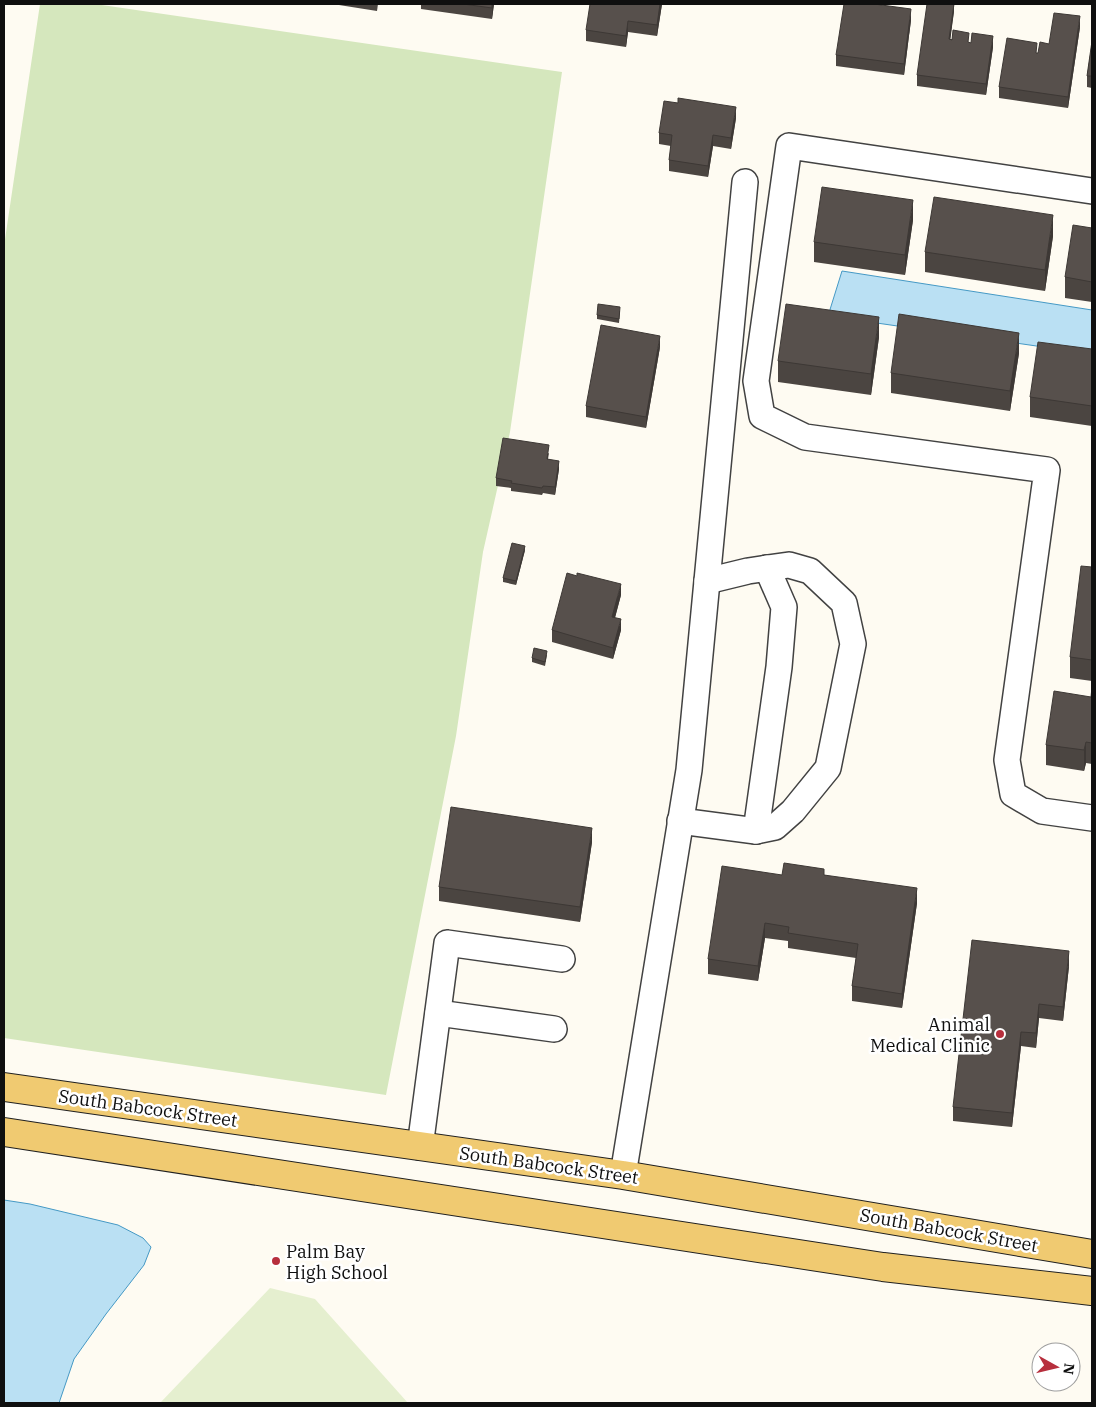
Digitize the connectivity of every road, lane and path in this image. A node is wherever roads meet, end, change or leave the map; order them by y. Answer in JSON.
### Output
{"nodes":[{"id":1,"x":745,"y":182,"type":"dead end"},
{"id":2,"x":1092,"y":191,"type":"edge"},
{"id":3,"x":767,"y":568,"type":"junction"},
{"id":4,"x":707,"y":582,"type":"junction"},
{"id":5,"x":1092,"y":818,"type":"edge"},
{"id":6,"x":680,"y":821,"type":"junction"},
{"id":7,"x":756,"y":831,"type":"junction"},
{"id":8,"x":562,"y":958,"type":"dead end"},
{"id":9,"x":438,"y":1013,"type":"junction"},
{"id":10,"x":554,"y":1029,"type":"dead end"},
{"id":11,"x":4,"y":1087,"type":"edge"},
{"id":12,"x":4,"y":1132,"type":"edge"},
{"id":13,"x":420,"y":1147,"type":"junction"},
{"id":14,"x":622,"y":1175,"type":"junction"},
{"id":15,"x":1092,"y":1254,"type":"edge"},
{"id":16,"x":1092,"y":1291,"type":"edge"}],
"edges":[{"from":1,"to":4,"type":"street"},
{"from":2,"to":5,"type":"street"},
{"from":3,"to":4,"type":"street"},
{"from":3,"to":7,"type":"street"},
{"from":3,"to":7,"type":"street"},
{"from":4,"to":6,"type":"street"},
{"from":6,"to":7,"type":"street"},
{"from":6,"to":14,"type":"street"},
{"from":8,"to":9,"type":"street"},
{"from":9,"to":10,"type":"street"},
{"from":9,"to":13,"type":"street"},
{"from":11,"to":13,"type":"main road","name":"South Babcock Street"},
{"from":12,"to":16,"type":"main road"},
{"from":13,"to":14,"type":"main road","name":"South Babcock Street"},
{"from":14,"to":15,"type":"main road","name":"South Babcock Street"}]}
